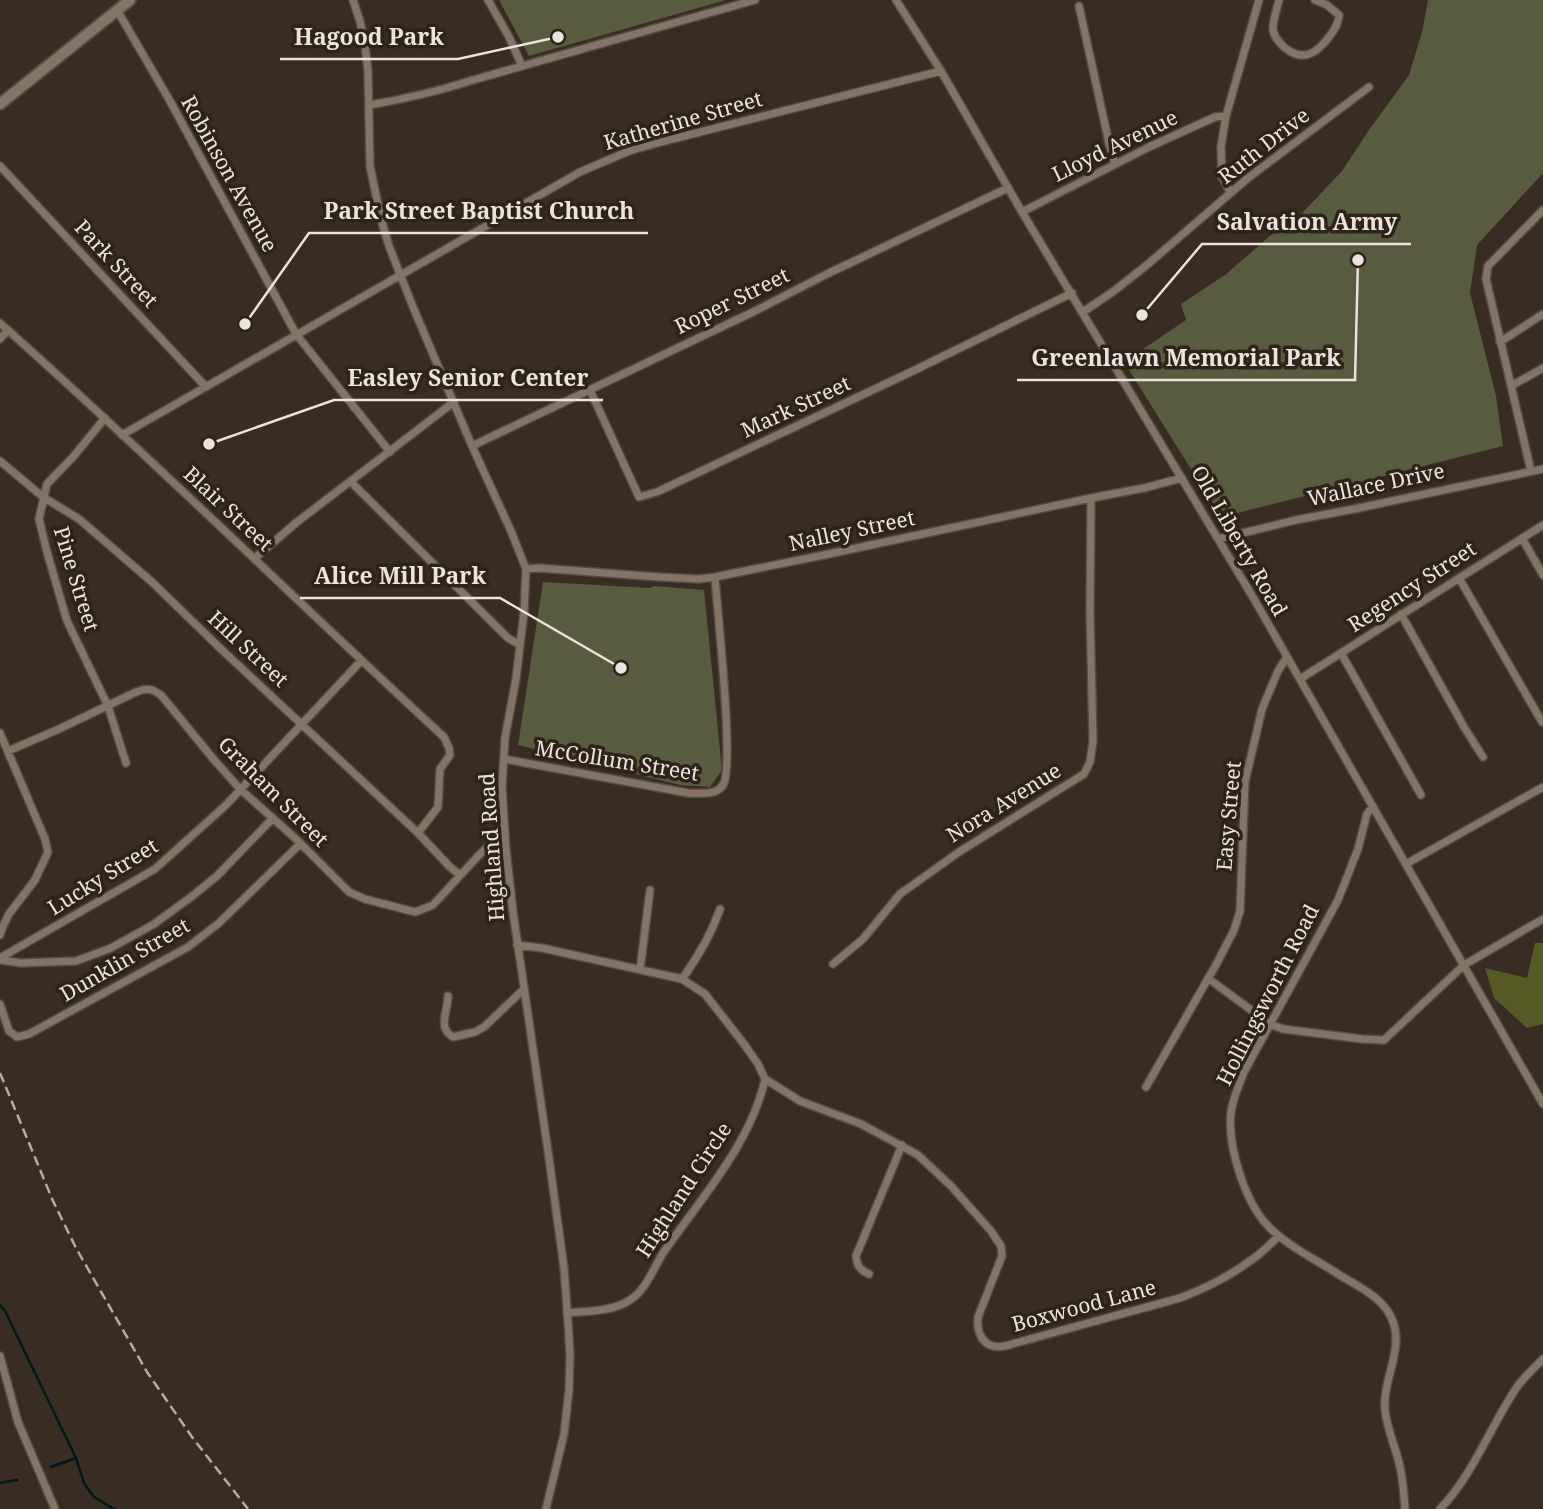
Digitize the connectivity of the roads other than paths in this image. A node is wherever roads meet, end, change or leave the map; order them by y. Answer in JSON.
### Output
{"nodes":[{"id":1,"x":130,"y":0,"type":"edge"},
{"id":2,"x":353,"y":0,"type":"edge"},
{"id":3,"x":488,"y":0,"type":"edge"},
{"id":4,"x":755,"y":0,"type":"edge"},
{"id":5,"x":897,"y":0,"type":"edge"},
{"id":6,"x":1259,"y":0,"type":"edge"},
{"id":7,"x":1279,"y":0,"type":"edge"},
{"id":8,"x":1315,"y":0,"type":"edge"},
{"id":9,"x":1079,"y":6,"type":"dead end"},
{"id":10,"x":117,"y":10,"type":"junction"},
{"id":11,"x":522,"y":66,"type":"junction"},
{"id":12,"x":941,"y":71,"type":"junction"},
{"id":13,"x":1370,"y":87,"type":"dead end"},
{"id":14,"x":0,"y":104,"type":"edge"},
{"id":15,"x":369,"y":105,"type":"junction"},
{"id":16,"x":1226,"y":116,"type":"junction"},
{"id":17,"x":1115,"y":164,"type":"junction"},
{"id":18,"x":0,"y":166,"type":"edge"},
{"id":19,"x":1008,"y":187,"type":"junction"},
{"id":20,"x":1231,"y":192,"type":"junction"},
{"id":21,"x":1543,"y":210,"type":"edge"},
{"id":22,"x":1022,"y":212,"type":"junction"},
{"id":23,"x":400,"y":276,"type":"junction"},
{"id":24,"x":1072,"y":293,"type":"junction"},
{"id":25,"x":1083,"y":312,"type":"junction"},
{"id":26,"x":1543,"y":314,"type":"edge"},
{"id":27,"x":0,"y":323,"type":"edge"},
{"id":28,"x":8,"y":330,"type":"junction"},
{"id":29,"x":296,"y":334,"type":"junction"},
{"id":30,"x":0,"y":340,"type":"edge"},
{"id":31,"x":1500,"y":342,"type":"junction"},
{"id":32,"x":1543,"y":368,"type":"edge"},
{"id":33,"x":1511,"y":386,"type":"junction"},
{"id":34,"x":206,"y":387,"type":"junction"},
{"id":35,"x":590,"y":390,"type":"junction"},
{"id":36,"x":454,"y":402,"type":"junction"},
{"id":37,"x":104,"y":418,"type":"junction"},
{"id":38,"x":122,"y":435,"type":"junction"},
{"id":39,"x":472,"y":446,"type":"junction"},
{"id":40,"x":390,"y":452,"type":"junction"},
{"id":41,"x":0,"y":461,"type":"edge"},
{"id":42,"x":1543,"y":468,"type":"edge"},
{"id":43,"x":1531,"y":471,"type":"junction"},
{"id":44,"x":1182,"y":478,"type":"junction"},
{"id":45,"x":351,"y":482,"type":"junction"},
{"id":46,"x":43,"y":497,"type":"junction"},
{"id":47,"x":1090,"y":498,"type":"junction"},
{"id":48,"x":1543,"y":525,"type":"edge"},
{"id":49,"x":1522,"y":538,"type":"junction"},
{"id":50,"x":1218,"y":539,"type":"junction"},
{"id":51,"x":255,"y":558,"type":"junction"},
{"id":52,"x":526,"y":569,"type":"junction"},
{"id":53,"x":1543,"y":575,"type":"edge"},
{"id":54,"x":715,"y":577,"type":"junction"},
{"id":55,"x":1459,"y":578,"type":"junction"},
{"id":56,"x":1401,"y":614,"type":"junction"},
{"id":57,"x":520,"y":645,"type":"junction"},
{"id":58,"x":1341,"y":653,"type":"junction"},
{"id":59,"x":1287,"y":657,"type":"junction"},
{"id":60,"x":361,"y":661,"type":"junction"},
{"id":61,"x":1300,"y":679,"type":"junction"},
{"id":62,"x":107,"y":706,"type":"junction"},
{"id":63,"x":1542,"y":722,"type":"edge"},
{"id":64,"x":301,"y":725,"type":"junction"},
{"id":65,"x":0,"y":733,"type":"edge"},
{"id":66,"x":8,"y":751,"type":"junction"},
{"id":67,"x":1483,"y":757,"type":"dead end"},
{"id":68,"x":503,"y":759,"type":"junction"},
{"id":69,"x":126,"y":763,"type":"dead end"},
{"id":70,"x":1543,"y":787,"type":"edge"},
{"id":71,"x":240,"y":789,"type":"junction"},
{"id":72,"x":1421,"y":795,"type":"dead end"},
{"id":73,"x":1373,"y":806,"type":"junction"},
{"id":74,"x":272,"y":819,"type":"junction"},
{"id":75,"x":505,"y":831,"type":"junction"},
{"id":76,"x":418,"y":833,"type":"junction"},
{"id":77,"x":300,"y":844,"type":"junction"},
{"id":78,"x":1406,"y":864,"type":"junction"},
{"id":79,"x":460,"y":876,"type":"junction"},
{"id":80,"x":650,"y":890,"type":"dead end"},
{"id":81,"x":720,"y":909,"type":"dead end"},
{"id":82,"x":1541,"y":923,"type":"edge"},
{"id":83,"x":0,"y":935,"type":"edge"},
{"id":84,"x":517,"y":945,"type":"junction"},
{"id":85,"x":0,"y":959,"type":"edge"},
{"id":86,"x":833,"y":964,"type":"dead end"},
{"id":87,"x":1464,"y":965,"type":"junction"},
{"id":88,"x":640,"y":970,"type":"junction"},
{"id":89,"x":682,"y":979,"type":"junction"},
{"id":90,"x":1209,"y":979,"type":"junction"},
{"id":91,"x":524,"y":989,"type":"junction"},
{"id":92,"x":448,"y":996,"type":"dead end"},
{"id":93,"x":0,"y":1004,"type":"edge"},
{"id":94,"x":1270,"y":1024,"type":"junction"},
{"id":95,"x":765,"y":1079,"type":"junction"},
{"id":96,"x":1146,"y":1087,"type":"dead end"},
{"id":97,"x":1543,"y":1104,"type":"edge"},
{"id":98,"x":902,"y":1145,"type":"junction"},
{"id":99,"x":1279,"y":1236,"type":"junction"},
{"id":100,"x":869,"y":1274,"type":"dead end"},
{"id":101,"x":567,"y":1313,"type":"junction"},
{"id":102,"x":0,"y":1356,"type":"edge"},
{"id":103,"x":1543,"y":1359,"type":"edge"},
{"id":104,"x":55,"y":1509,"type":"edge"},
{"id":105,"x":546,"y":1509,"type":"edge"},
{"id":106,"x":1405,"y":1509,"type":"edge"},
{"id":107,"x":1440,"y":1509,"type":"edge"}],
"edges":[{"from":1,"to":10,"type":"main road"},
{"from":2,"to":15,"type":"street","name":"Highland Road"},
{"from":3,"to":11,"type":"street"},
{"from":4,"to":11,"type":"street"},
{"from":5,"to":12,"type":"street","name":"Old Liberty Road"},
{"from":6,"to":16,"type":"street"},
{"from":7,"to":8,"type":"street"},
{"from":9,"to":17,"type":"street"},
{"from":10,"to":14,"type":"main road"},
{"from":10,"to":29,"type":"street","name":"Robinson Avenue"},
{"from":11,"to":15,"type":"street"},
{"from":12,"to":19,"type":"street","name":"Old Liberty Road"},
{"from":12,"to":23,"type":"street","name":"Katherine Street"},
{"from":13,"to":20,"type":"street","name":"Ruth Drive"},
{"from":15,"to":23,"type":"street","name":"Highland Road"},
{"from":16,"to":17,"type":"street","name":"Lloyd Avenue"},
{"from":16,"to":20,"type":"street"},
{"from":17,"to":22,"type":"street","name":"Lloyd Avenue"},
{"from":18,"to":34,"type":"street","name":"Park Street"},
{"from":19,"to":22,"type":"street","name":"Old Liberty Road"},
{"from":19,"to":35,"type":"street","name":"Roper Street"},
{"from":20,"to":25,"type":"street","name":"Ruth Drive"},
{"from":21,"to":31,"type":"street"},
{"from":22,"to":24,"type":"street","name":"Old Liberty Road"},
{"from":23,"to":29,"type":"street","name":"Katherine Street"},
{"from":23,"to":36,"type":"street","name":"Highland Road"},
{"from":24,"to":25,"type":"street","name":"Old Liberty Road"},
{"from":24,"to":35,"type":"street","name":"Mark Street"},
{"from":25,"to":44,"type":"street","name":"Old Liberty Road"},
{"from":26,"to":31,"type":"street"},
{"from":27,"to":28,"type":"street","name":"Blair Street"},
{"from":28,"to":30,"type":"street"},
{"from":28,"to":37,"type":"street","name":"Blair Street"},
{"from":29,"to":34,"type":"street","name":"Katherine Street"},
{"from":29,"to":40,"type":"street","name":"Robinson Avenue"},
{"from":31,"to":33,"type":"street"},
{"from":32,"to":33,"type":"street"},
{"from":33,"to":43,"type":"street"},
{"from":34,"to":38,"type":"street","name":"Katherine Street"},
{"from":35,"to":39,"type":"street","name":"Roper Street"},
{"from":36,"to":39,"type":"street","name":"Highland Road"},
{"from":36,"to":40,"type":"street"},
{"from":37,"to":38,"type":"street","name":"Blair Street"},
{"from":37,"to":46,"type":"street"},
{"from":38,"to":51,"type":"street","name":"Blair Street"},
{"from":39,"to":52,"type":"street","name":"Highland Road"},
{"from":40,"to":45,"type":"street"},
{"from":41,"to":46,"type":"street","name":"Hill Street"},
{"from":42,"to":43,"type":"street","name":"Wallace Drive"},
{"from":43,"to":50,"type":"street","name":"Wallace Drive"},
{"from":44,"to":47,"type":"street","name":"Nalley Street"},
{"from":44,"to":50,"type":"street","name":"Old Liberty Road"},
{"from":45,"to":51,"type":"street"},
{"from":45,"to":57,"type":"street"},
{"from":46,"to":62,"type":"street","name":"Pine Street"},
{"from":46,"to":64,"type":"street","name":"Hill Street"},
{"from":47,"to":54,"type":"street","name":"Nalley Street"},
{"from":47,"to":86,"type":"street","name":"Nora Avenue"},
{"from":48,"to":49,"type":"street","name":"Regency Street"},
{"from":49,"to":53,"type":"street"},
{"from":49,"to":55,"type":"street","name":"Regency Street"},
{"from":50,"to":59,"type":"street","name":"Old Liberty Road"},
{"from":51,"to":60,"type":"street","name":"Blair Street"},
{"from":52,"to":54,"type":"street","name":"Nalley Street"},
{"from":52,"to":57,"type":"street","name":"Highland Road"},
{"from":54,"to":68,"type":"street","name":"McCollum Street"},
{"from":55,"to":56,"type":"street","name":"Regency Street"},
{"from":55,"to":63,"type":"street"},
{"from":56,"to":58,"type":"street","name":"Regency Street"},
{"from":56,"to":67,"type":"street"},
{"from":57,"to":68,"type":"street","name":"Highland Road"},
{"from":58,"to":61,"type":"street","name":"Regency Street"},
{"from":58,"to":72,"type":"street"},
{"from":59,"to":61,"type":"street","name":"Old Liberty Road"},
{"from":59,"to":90,"type":"street","name":"Easy Street"},
{"from":60,"to":64,"type":"street","name":"Lucky Street"},
{"from":60,"to":76,"type":"street","name":"Blair Street"},
{"from":61,"to":73,"type":"street","name":"Old Liberty Road"},
{"from":62,"to":66,"type":"street","name":"Graham Street"},
{"from":62,"to":69,"type":"street","name":"Pine Street"},
{"from":62,"to":71,"type":"street","name":"Graham Street"},
{"from":64,"to":71,"type":"street","name":"Lucky Street"},
{"from":64,"to":76,"type":"street","name":"Hill Street"},
{"from":65,"to":66,"type":"street"},
{"from":66,"to":83,"type":"street"},
{"from":68,"to":75,"type":"street","name":"Highland Road"},
{"from":70,"to":78,"type":"street"},
{"from":71,"to":74,"type":"street","name":"Graham Street"},
{"from":71,"to":85,"type":"street","name":"Lucky Street"},
{"from":73,"to":78,"type":"street","name":"Old Liberty Road"},
{"from":73,"to":94,"type":"street","name":"Hollingsworth Road"},
{"from":74,"to":77,"type":"street","name":"Graham Street"},
{"from":74,"to":85,"type":"street"},
{"from":75,"to":79,"type":"street","name":"Graham Street"},
{"from":75,"to":84,"type":"street","name":"Highland Road"},
{"from":76,"to":79,"type":"street","name":"Hill Street"},
{"from":77,"to":79,"type":"street","name":"Graham Street"},
{"from":77,"to":93,"type":"street","name":"Dunklin Street"},
{"from":78,"to":87,"type":"street","name":"Old Liberty Road"},
{"from":80,"to":88,"type":"street"},
{"from":81,"to":89,"type":"street"},
{"from":82,"to":87,"type":"street"},
{"from":84,"to":88,"type":"street"},
{"from":84,"to":91,"type":"street","name":"Highland Road"},
{"from":87,"to":94,"type":"street"},
{"from":87,"to":97,"type":"street","name":"Old Liberty Road"},
{"from":88,"to":89,"type":"street"},
{"from":89,"to":95,"type":"street"},
{"from":90,"to":94,"type":"street"},
{"from":90,"to":96,"type":"street","name":"Easy Street"},
{"from":91,"to":92,"type":"street"},
{"from":91,"to":101,"type":"street","name":"Highland Road"},
{"from":94,"to":99,"type":"street","name":"Hollingsworth Road"},
{"from":95,"to":98,"type":"street","name":"Boxwood Lane"},
{"from":95,"to":101,"type":"street","name":"Highland Circle"},
{"from":98,"to":99,"type":"street","name":"Boxwood Lane"},
{"from":98,"to":100,"type":"street"},
{"from":99,"to":106,"type":"street","name":"Hollingsworth Road"},
{"from":101,"to":105,"type":"street","name":"Highland Road"},
{"from":102,"to":104,"type":"street"},
{"from":103,"to":107,"type":"street"}]}
